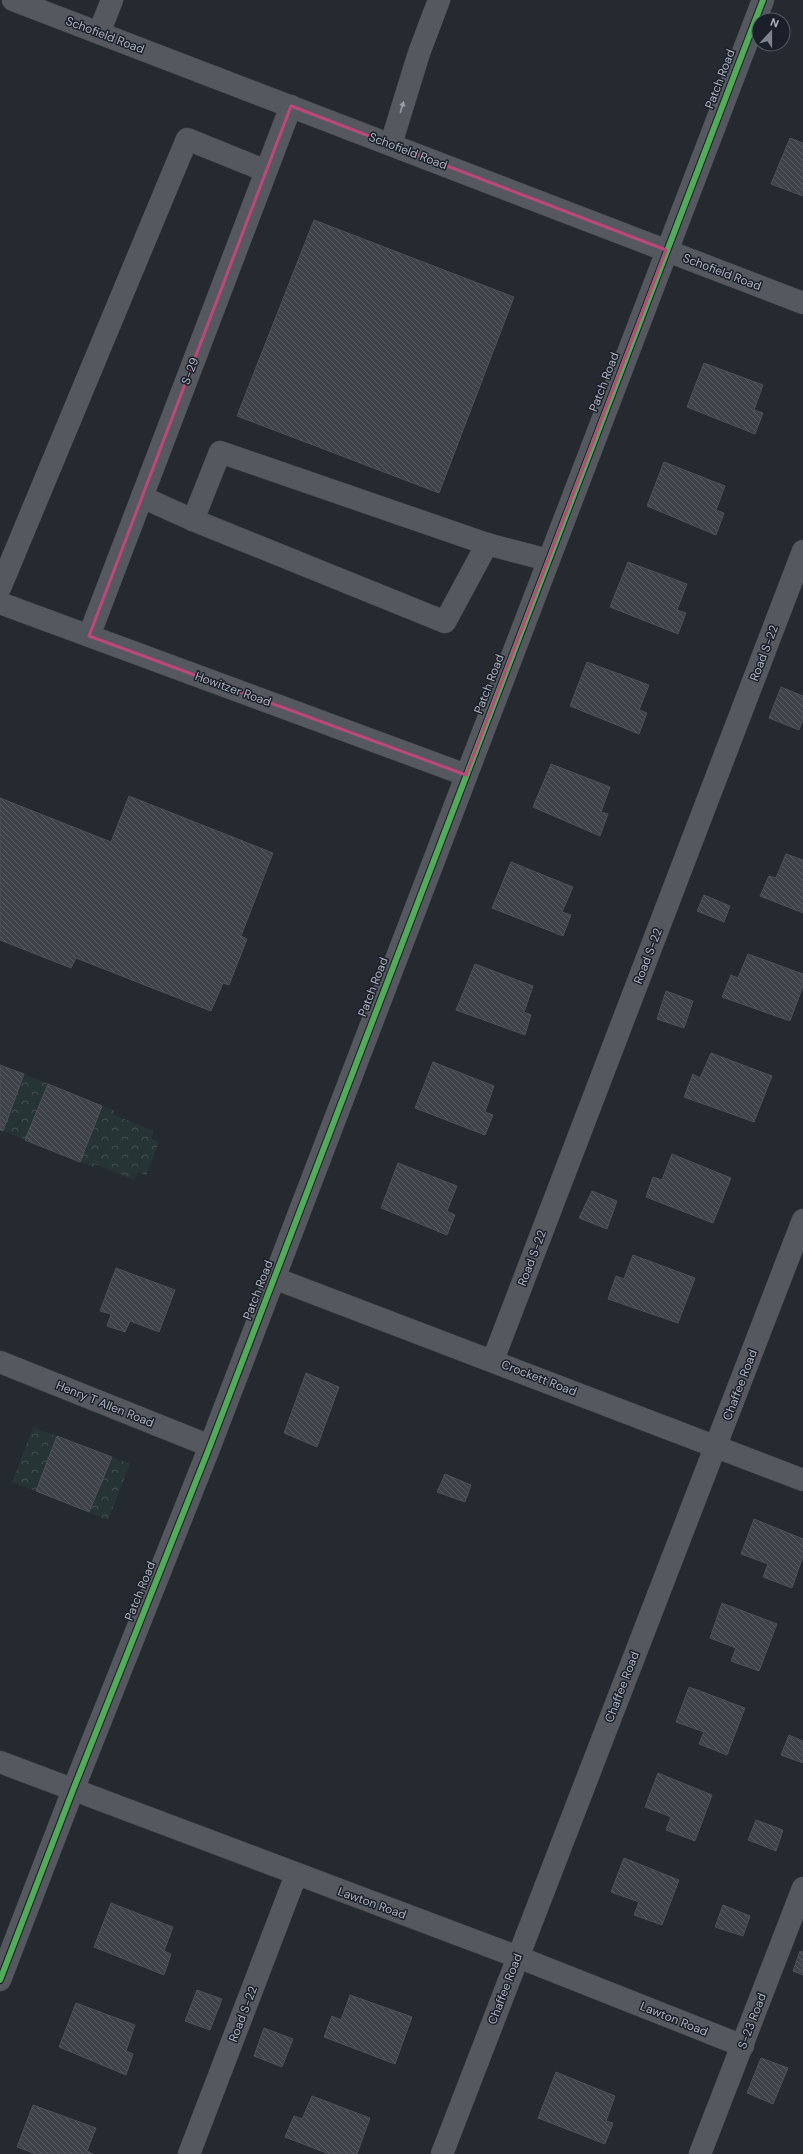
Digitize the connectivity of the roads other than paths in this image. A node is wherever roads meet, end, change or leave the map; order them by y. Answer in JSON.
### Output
{"nodes":[{"id":1,"x":13,"y":0,"type":"edge"},
{"id":2,"x":112,"y":0,"type":"edge"},
{"id":3,"x":439,"y":0,"type":"edge"},
{"id":4,"x":763,"y":0,"type":"edge"},
{"id":5,"x":99,"y":33,"type":"junction"},
{"id":6,"x":291,"y":106,"type":"junction"},
{"id":7,"x":391,"y":144,"type":"junction"},
{"id":8,"x":266,"y":171,"type":"junction"},
{"id":9,"x":666,"y":250,"type":"junction"},
{"id":10,"x":803,"y":303,"type":"edge"},
{"id":11,"x":142,"y":497,"type":"junction"},
{"id":12,"x":193,"y":520,"type":"junction"},
{"id":13,"x":487,"y":544,"type":"junction"},
{"id":14,"x":803,"y":551,"type":"edge"},
{"id":15,"x":548,"y":560,"type":"junction"},
{"id":16,"x":0,"y":588,"type":"edge"},
{"id":17,"x":0,"y":603,"type":"edge"},
{"id":18,"x":89,"y":636,"type":"junction"},
{"id":19,"x":466,"y":775,"type":"junction"},
{"id":20,"x":803,"y":1220,"type":"edge"},
{"id":21,"x":274,"y":1278,"type":"junction"},
{"id":22,"x":493,"y":1360,"type":"junction"},
{"id":23,"x":0,"y":1362,"type":"edge"},
{"id":24,"x":210,"y":1446,"type":"junction"},
{"id":25,"x":716,"y":1446,"type":"junction"},
{"id":26,"x":803,"y":1480,"type":"edge"},
{"id":27,"x":0,"y":1762,"type":"edge"},
{"id":28,"x":73,"y":1790,"type":"junction"},
{"id":29,"x":296,"y":1875,"type":"junction"},
{"id":30,"x":803,"y":1888,"type":"edge"},
{"id":31,"x":518,"y":1957,"type":"junction"},
{"id":32,"x":0,"y":1980,"type":"edge"},
{"id":33,"x":743,"y":2046,"type":"junction"},
{"id":34,"x":189,"y":2154,"type":"edge"},
{"id":35,"x":442,"y":2154,"type":"edge"},
{"id":36,"x":700,"y":2154,"type":"edge"}],
"edges":[{"from":1,"to":5,"type":"street","name":"Schofield Road"},
{"from":2,"to":5,"type":"street"},
{"from":7,"to":3,"type":"street","one_way":true},
{"from":4,"to":9,"type":"street","name":"Patch Road"},
{"from":5,"to":6,"type":"street","name":"Schofield Road"},
{"from":6,"to":7,"type":"street","name":"Schofield Road"},
{"from":6,"to":8,"type":"street","name":"S-29"},
{"from":7,"to":9,"type":"street","name":"Schofield Road"},
{"from":8,"to":11,"type":"street","name":"S-29"},
{"from":8,"to":16,"type":"street"},
{"from":9,"to":10,"type":"street","name":"Schofield Road"},
{"from":9,"to":15,"type":"street","name":"Patch Road"},
{"from":11,"to":12,"type":"street"},
{"from":11,"to":18,"type":"street","name":"S-29"},
{"from":12,"to":13,"type":"street"},
{"from":12,"to":13,"type":"street"},
{"from":13,"to":15,"type":"street"},
{"from":14,"to":22,"type":"street","name":"Road S-22"},
{"from":15,"to":19,"type":"street","name":"Patch Road"},
{"from":17,"to":18,"type":"street","name":"Howitzer Road"},
{"from":18,"to":19,"type":"street","name":"Howitzer Road"},
{"from":19,"to":21,"type":"street","name":"Patch Road"},
{"from":20,"to":25,"type":"street","name":"Chaffee Road"},
{"from":21,"to":22,"type":"street","name":"Crockett Road"},
{"from":21,"to":24,"type":"street","name":"Patch Road"},
{"from":22,"to":25,"type":"street","name":"Crockett Road"},
{"from":23,"to":24,"type":"street","name":"Henry T Allen Road"},
{"from":24,"to":28,"type":"street","name":"Patch Road"},
{"from":25,"to":26,"type":"street","name":"Crockett Road"},
{"from":25,"to":31,"type":"street","name":"Chaffee Road"},
{"from":27,"to":28,"type":"street","name":"Lawton Road"},
{"from":28,"to":29,"type":"street","name":"Lawton Road"},
{"from":28,"to":32,"type":"street","name":"Patch Road"},
{"from":29,"to":31,"type":"street","name":"Lawton Road"},
{"from":29,"to":34,"type":"street","name":"Road S-22"},
{"from":30,"to":33,"type":"street","name":"S-23 Road"},
{"from":31,"to":33,"type":"street","name":"Lawton Road"},
{"from":31,"to":35,"type":"street","name":"Chaffee Road"},
{"from":33,"to":36,"type":"street","name":"S-23 Road"}]}
